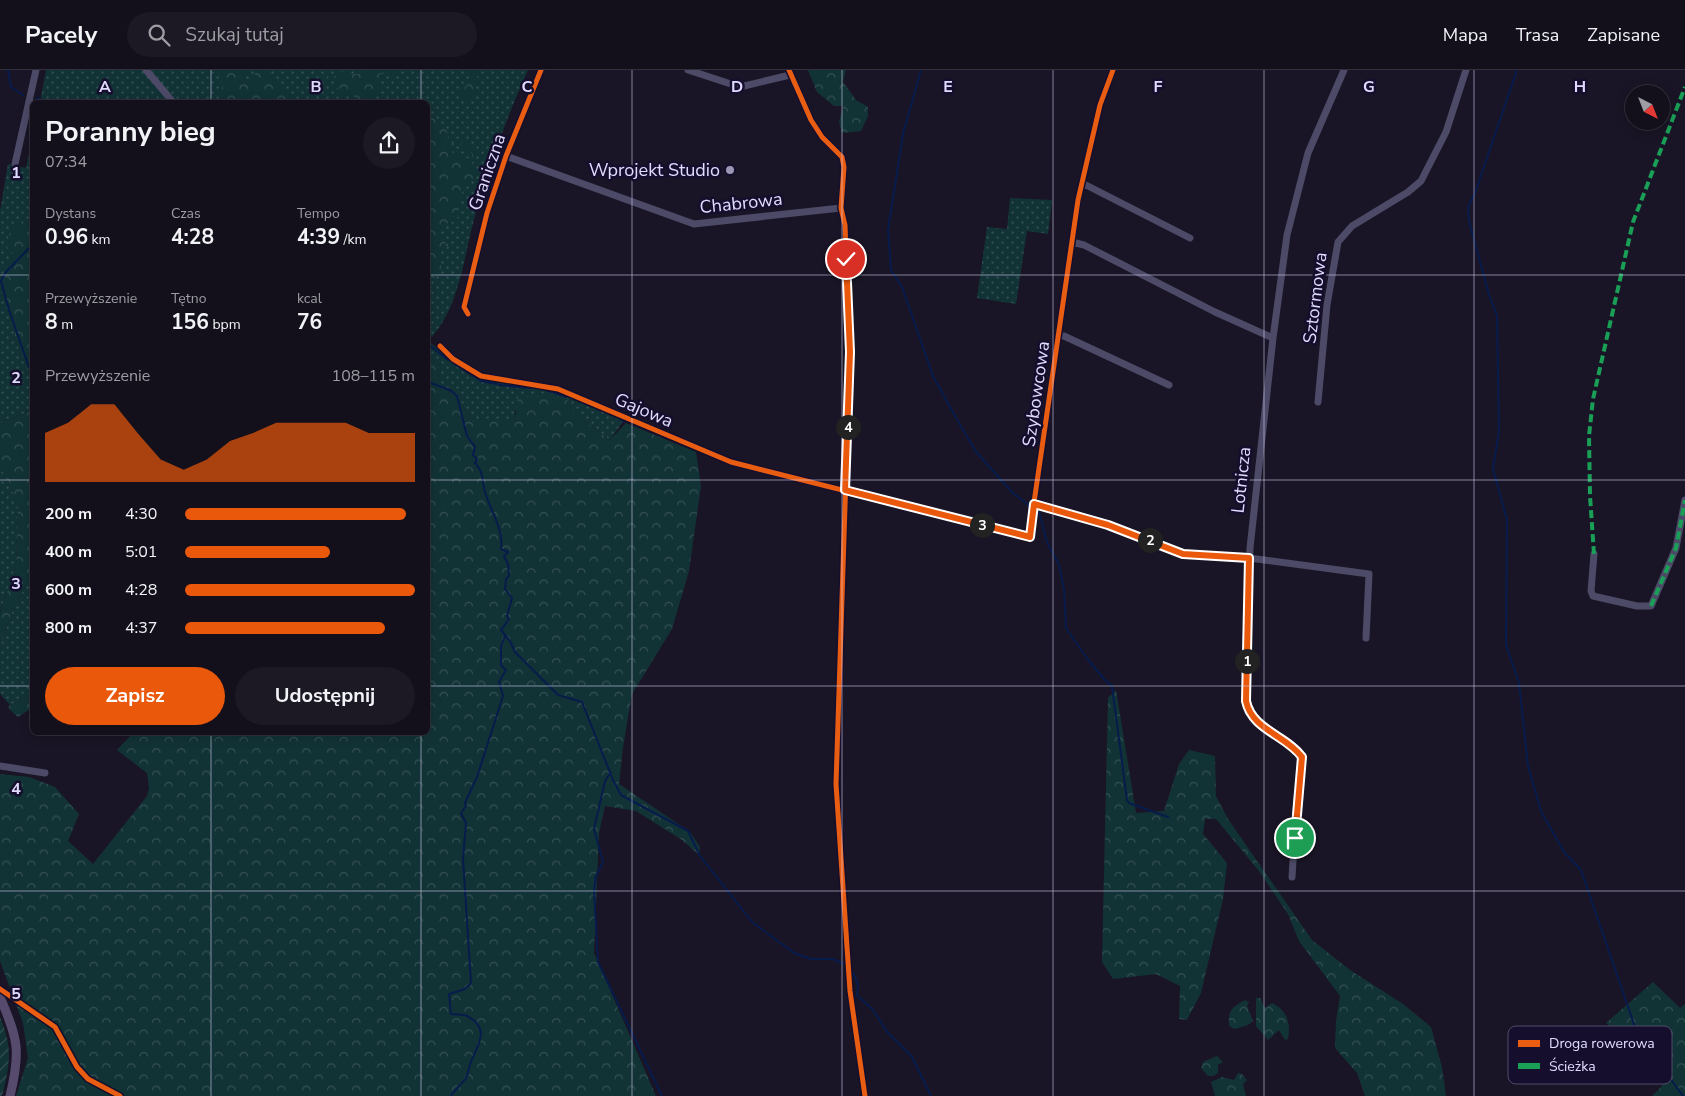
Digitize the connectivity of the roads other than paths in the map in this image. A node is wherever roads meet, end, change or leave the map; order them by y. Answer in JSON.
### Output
{"nodes":[{"id":1,"x":36,"y":70,"type":"edge"},
{"id":2,"x":146,"y":70,"type":"edge"},
{"id":3,"x":541,"y":70,"type":"edge"},
{"id":4,"x":688,"y":70,"type":"edge"},
{"id":5,"x":1113,"y":70,"type":"edge"},
{"id":6,"x":1344,"y":70,"type":"edge"},
{"id":7,"x":1466,"y":70,"type":"edge"},
{"id":8,"x":790,"y":72,"type":"edge"},
{"id":9,"x":171,"y":100,"type":"edge"},
{"id":10,"x":506,"y":156,"type":"junction"},
{"id":11,"x":15,"y":164,"type":"dead end"},
{"id":12,"x":1082,"y":183,"type":"junction"},
{"id":13,"x":841,"y":208,"type":"junction"},
{"id":14,"x":1190,"y":238,"type":"dead end"},
{"id":15,"x":1072,"y":242,"type":"junction"},
{"id":16,"x":468,"y":314,"type":"dead end"},
{"id":17,"x":1058,"y":336,"type":"junction"},
{"id":18,"x":1273,"y":338,"type":"junction"},
{"id":19,"x":440,"y":346,"type":"dead end"},
{"id":20,"x":1169,"y":385,"type":"dead end"},
{"id":21,"x":1318,"y":402,"type":"dead end"},
{"id":22,"x":845,"y":490,"type":"junction"},
{"id":23,"x":1685,"y":500,"type":"edge"},
{"id":24,"x":1034,"y":504,"type":"junction"},
{"id":25,"x":1683,"y":522,"type":"edge"},
{"id":26,"x":1594,"y":554,"type":"dead end"},
{"id":27,"x":1249,"y":558,"type":"junction"},
{"id":28,"x":1366,"y":638,"type":"dead end"},
{"id":29,"x":0,"y":766,"type":"edge"},
{"id":30,"x":45,"y":773,"type":"dead end"},
{"id":31,"x":1292,"y":877,"type":"dead end"},
{"id":32,"x":0,"y":997,"type":"edge"},
{"id":33,"x":10,"y":1096,"type":"edge"}],
"edges":[{"from":1,"to":11,"type":"street"},
{"from":2,"to":9,"type":"street"},
{"from":3,"to":10,"type":"street","name":"Graniczna"},
{"from":4,"to":8,"type":"street"},
{"from":5,"to":12,"type":"street","name":"Szybowcowa"},
{"from":6,"to":18,"type":"street","name":"Lotnicza"},
{"from":7,"to":21,"type":"street","name":"Sztormowa"},
{"from":8,"to":13,"type":"street"},
{"from":10,"to":13,"type":"street","name":"Chabrowa"},
{"from":10,"to":16,"type":"street","name":"Graniczna"},
{"from":12,"to":14,"type":"street"},
{"from":12,"to":15,"type":"street","name":"Szybowcowa"},
{"from":13,"to":22,"type":"street"},
{"from":15,"to":17,"type":"street","name":"Szybowcowa"},
{"from":15,"to":18,"type":"street"},
{"from":17,"to":20,"type":"street"},
{"from":17,"to":24,"type":"street","name":"Szybowcowa"},
{"from":18,"to":27,"type":"street","name":"Lotnicza"},
{"from":19,"to":22,"type":"street","name":"Gajowa"},
{"from":22,"to":24,"type":"street","name":"Szybowcowa"},
{"from":23,"to":25,"type":"street"},
{"from":24,"to":27,"type":"street"},
{"from":25,"to":26,"type":"street"},
{"from":27,"to":28,"type":"street"},
{"from":27,"to":31,"type":"street","name":"Lotnicza"},
{"from":29,"to":30,"type":"street"},
{"from":32,"to":33,"type":"main road"}]}
